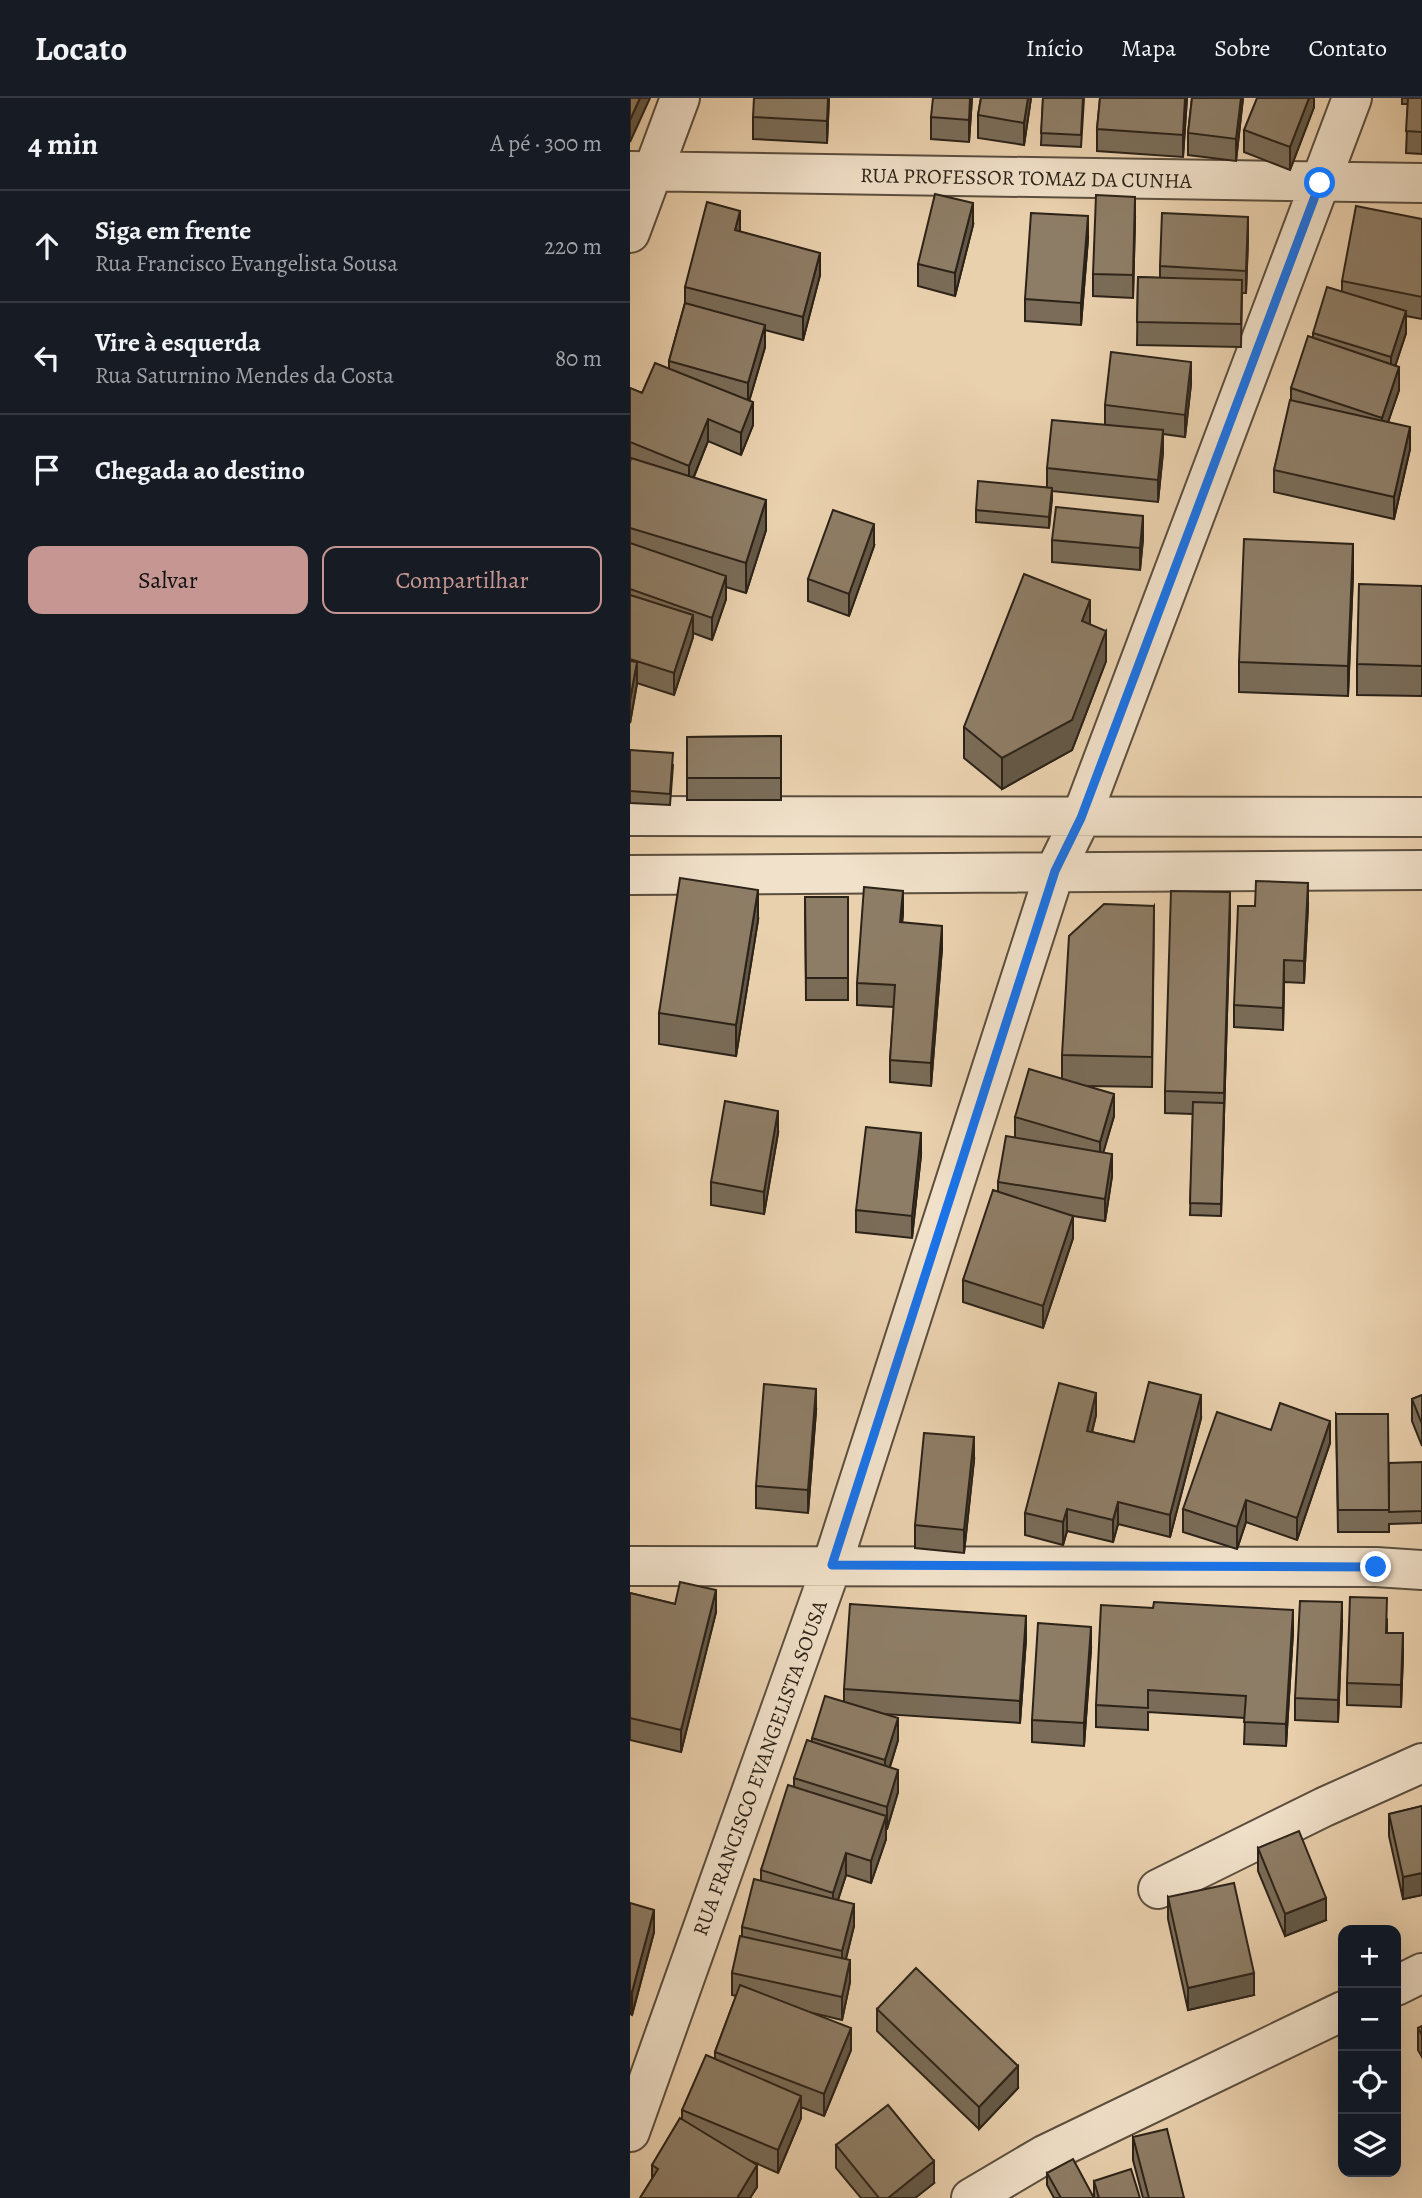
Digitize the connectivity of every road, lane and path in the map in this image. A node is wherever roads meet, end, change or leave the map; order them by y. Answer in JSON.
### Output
{"nodes":[{"id":1,"x":680,"y":98,"type":"edge"},
{"id":2,"x":1352,"y":98,"type":"edge"},
{"id":3,"x":641,"y":171,"type":"edge"},
{"id":4,"x":1320,"y":183,"type":"junction"},
{"id":5,"x":1422,"y":183,"type":"edge"},
{"id":6,"x":630,"y":233,"type":"edge"},
{"id":7,"x":630,"y":816,"type":"edge"},
{"id":8,"x":1422,"y":817,"type":"edge"},
{"id":9,"x":1081,"y":818,"type":"junction"},
{"id":10,"x":1422,"y":870,"type":"edge"},
{"id":11,"x":1055,"y":871,"type":"junction"},
{"id":12,"x":630,"y":875,"type":"edge"},
{"id":13,"x":1422,"y":1546,"type":"edge"},
{"id":14,"x":832,"y":1565,"type":"junction"},
{"id":15,"x":630,"y":1566,"type":"edge"},
{"id":16,"x":1376,"y":1567,"type":"junction"},
{"id":17,"x":1422,"y":1570,"type":"edge"},
{"id":18,"x":1422,"y":1763,"type":"edge"},
{"id":19,"x":1158,"y":1889,"type":"dead end"},
{"id":20,"x":1422,"y":1973,"type":"edge"},
{"id":21,"x":1401,"y":1984,"type":"edge"},
{"id":22,"x":1338,"y":2013,"type":"edge"},
{"id":23,"x":630,"y":2132,"type":"edge"},
{"id":24,"x":971,"y":2198,"type":"edge"}],
"edges":[{"from":1,"to":3,"type":"street"},
{"from":2,"to":4,"type":"street","name":"RUA FRANCISCO EVANGELISTA SOUSA"},
{"from":3,"to":4,"type":"street","name":"RUA PROFESSOR TOMAZ DA CUNHA"},
{"from":3,"to":6,"type":"street"},
{"from":4,"to":5,"type":"street","name":"RUA PROFESSOR TOMAZ DA CUNHA"},
{"from":4,"to":9,"type":"street","name":"RUA FRANCISCO EVANGELISTA SOUSA"},
{"from":7,"to":9,"type":"street"},
{"from":8,"to":9,"type":"street"},
{"from":9,"to":11,"type":"street","name":"RUA FRANCISCO EVANGELISTA SOUSA"},
{"from":10,"to":11,"type":"street"},
{"from":11,"to":12,"type":"street"},
{"from":11,"to":14,"type":"street","name":"RUA FRANCISCO EVANGELISTA SOUSA"},
{"from":13,"to":16,"type":"street"},
{"from":14,"to":15,"type":"street"},
{"from":14,"to":16,"type":"street"},
{"from":14,"to":23,"type":"street","name":"RUA FRANCISCO EVANGELISTA SOUSA"},
{"from":16,"to":17,"type":"street"},
{"from":18,"to":19,"type":"street"},
{"from":20,"to":21,"type":"street"},
{"from":22,"to":24,"type":"street"}]}
